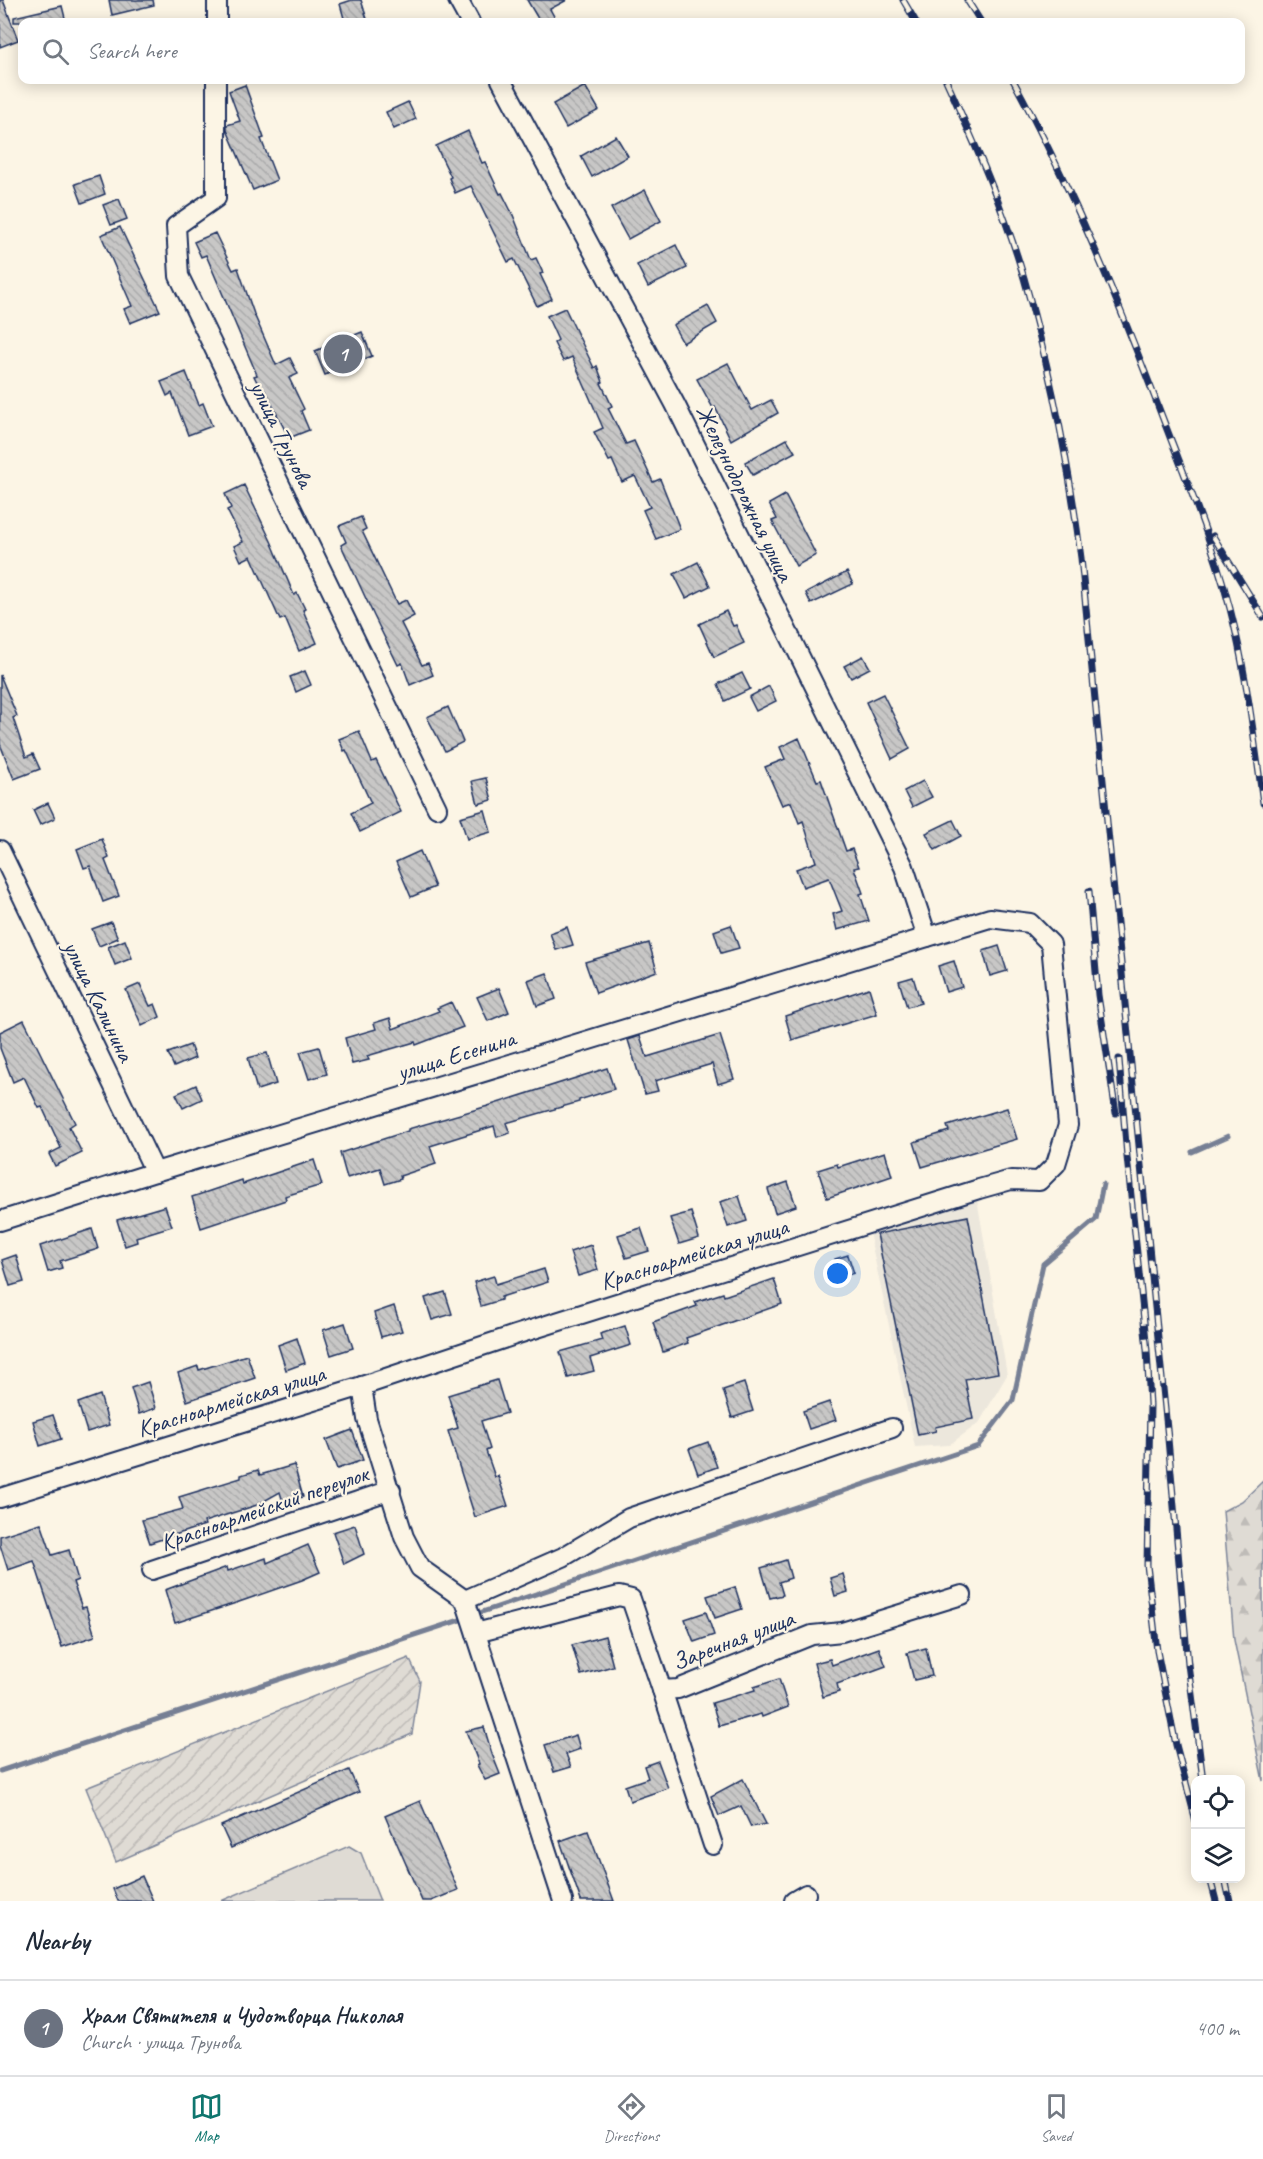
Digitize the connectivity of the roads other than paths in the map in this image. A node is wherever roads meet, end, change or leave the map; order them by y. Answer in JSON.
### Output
{"nodes":[{"id":1,"x":217,"y":0,"type":"edge"},
{"id":2,"x":458,"y":0,"type":"edge"},
{"id":3,"x":217,"y":18,"type":"edge"},
{"id":4,"x":468,"y":18,"type":"edge"},
{"id":5,"x":216,"y":84,"type":"edge"},
{"id":6,"x":503,"y":84,"type":"edge"},
{"id":7,"x":437,"y":808,"type":"dead end"},
{"id":8,"x":0,"y":850,"type":"edge"},
{"id":9,"x":927,"y":937,"type":"junction"},
{"id":10,"x":155,"y":1172,"type":"junction"},
{"id":11,"x":0,"y":1221,"type":"edge"},
{"id":12,"x":362,"y":1386,"type":"junction"},
{"id":13,"x":892,"y":1428,"type":"dead end"},
{"id":14,"x":391,"y":1490,"type":"junction"},
{"id":15,"x":0,"y":1498,"type":"edge"},
{"id":16,"x":152,"y":1570,"type":"dead end"},
{"id":17,"x":963,"y":1595,"type":"dead end"},
{"id":18,"x":465,"y":1600,"type":"junction"},
{"id":19,"x":476,"y":1633,"type":"junction"},
{"id":20,"x":662,"y":1690,"type":"junction"},
{"id":21,"x":713,"y":1845,"type":"dead end"},
{"id":22,"x":563,"y":1901,"type":"edge"}],
"edges":[{"from":1,"to":3,"type":"street"},
{"from":2,"to":4,"type":"street"},
{"from":5,"to":7,"type":"street","name":"улица Трунова"},
{"from":6,"to":9,"type":"street","name":"Железнодорожная улица"},
{"from":8,"to":10,"type":"street","name":"улица Калинина"},
{"from":9,"to":10,"type":"street","name":"улица Есенина"},
{"from":9,"to":12,"type":"street","name":"Красноармейская улица"},
{"from":10,"to":11,"type":"street","name":"улица Есенина"},
{"from":12,"to":14,"type":"street"},
{"from":12,"to":15,"type":"street","name":"Красноармейская улица"},
{"from":13,"to":18,"type":"street"},
{"from":14,"to":16,"type":"street","name":"Красноармейский переулок"},
{"from":14,"to":18,"type":"street"},
{"from":17,"to":20,"type":"street","name":"Заречная улица"},
{"from":18,"to":19,"type":"street"},
{"from":19,"to":20,"type":"street","name":"Заречная улица"},
{"from":19,"to":22,"type":"street"},
{"from":20,"to":21,"type":"street"}]}
